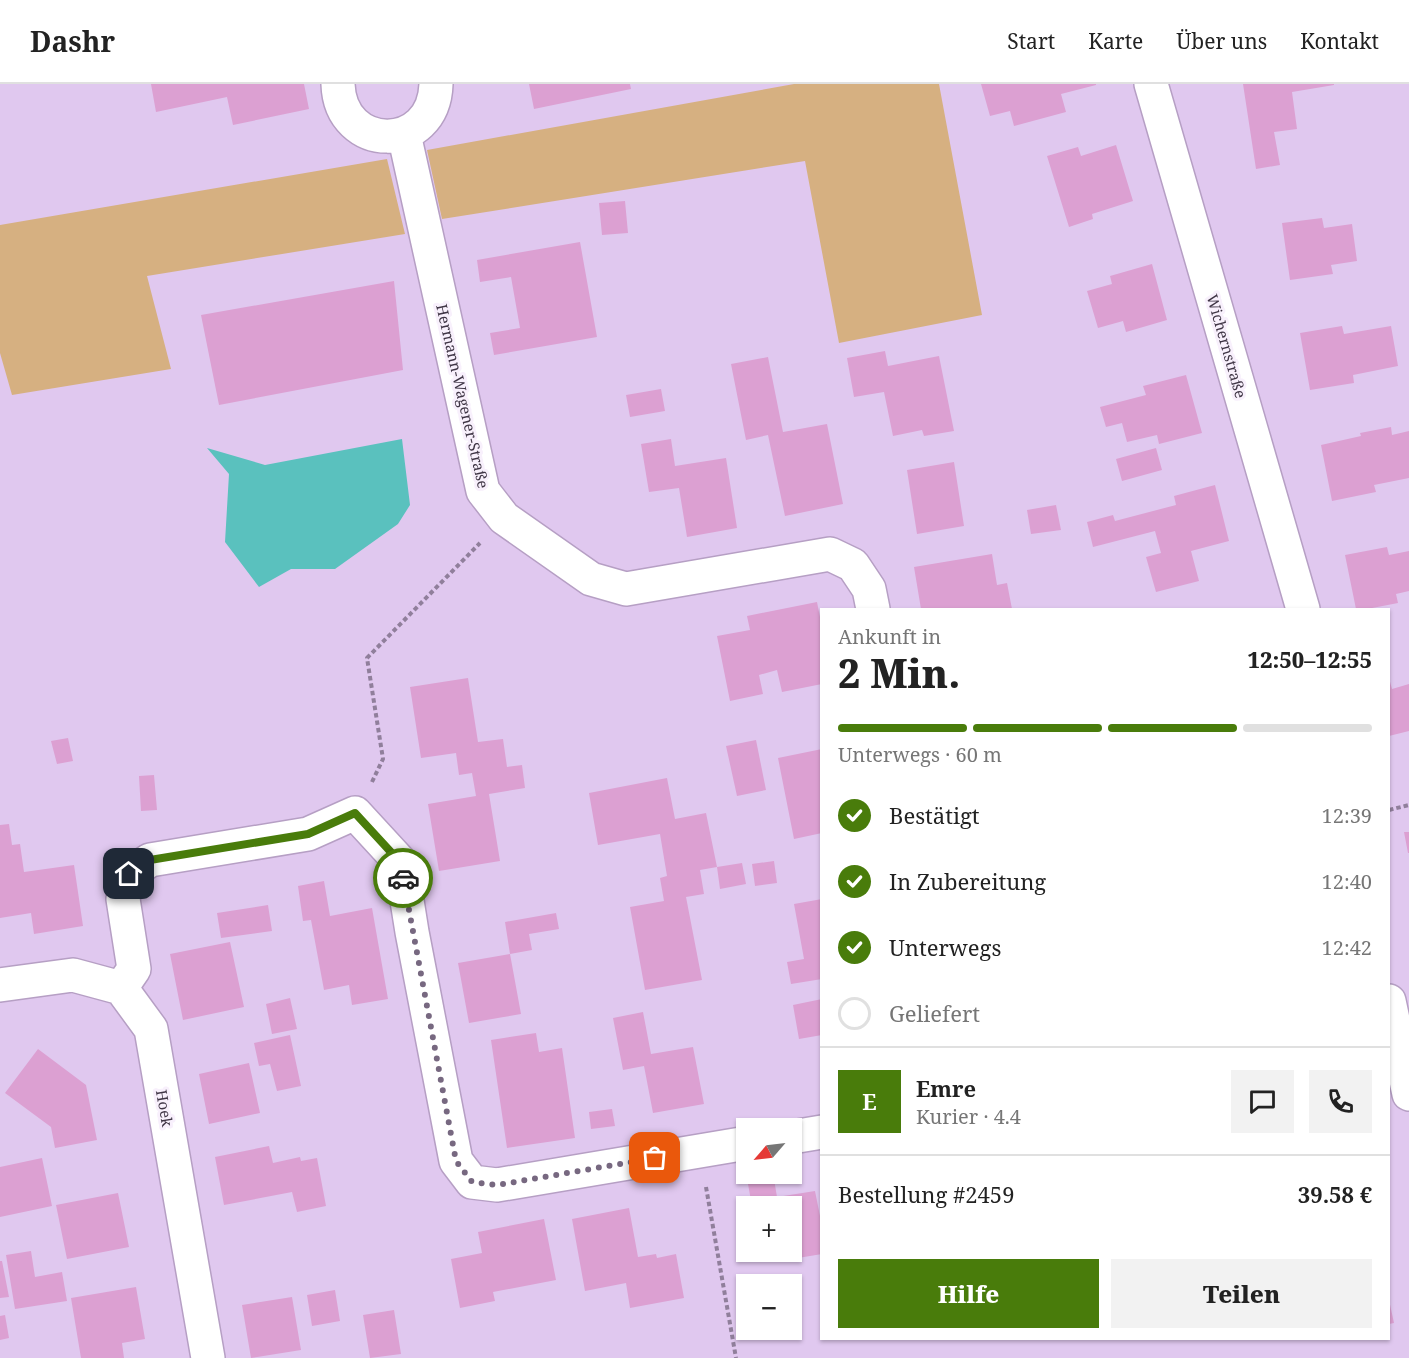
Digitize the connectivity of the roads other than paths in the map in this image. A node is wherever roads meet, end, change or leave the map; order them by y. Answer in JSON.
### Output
{"nodes":[{"id":1,"x":338,"y":84,"type":"edge"},
{"id":2,"x":436,"y":84,"type":"edge"},
{"id":3,"x":1151,"y":84,"type":"edge"},
{"id":4,"x":404,"y":134,"type":"junction"},
{"id":5,"x":873,"y":608,"type":"edge"},
{"id":6,"x":1303,"y":608,"type":"edge"},
{"id":7,"x":0,"y":985,"type":"edge"},
{"id":8,"x":121,"y":988,"type":"junction"},
{"id":9,"x":1390,"y":1007,"type":"edge"},
{"id":10,"x":1409,"y":1094,"type":"edge"},
{"id":11,"x":820,"y":1132,"type":"edge"},
{"id":12,"x":802,"y":1135,"type":"edge"},
{"id":13,"x":736,"y":1145,"type":"edge"},
{"id":14,"x":208,"y":1358,"type":"edge"}],
"edges":[{"from":1,"to":4,"type":"street"},
{"from":2,"to":4,"type":"street"},
{"from":3,"to":6,"type":"street","name":"Wichernstraße"},
{"from":4,"to":5,"type":"street","name":"Hermann-Wagener-Straße"},
{"from":7,"to":8,"type":"street"},
{"from":8,"to":13,"type":"street"},
{"from":8,"to":14,"type":"street","name":"Hoek"},
{"from":9,"to":10,"type":"street"},
{"from":11,"to":12,"type":"street"}]}
